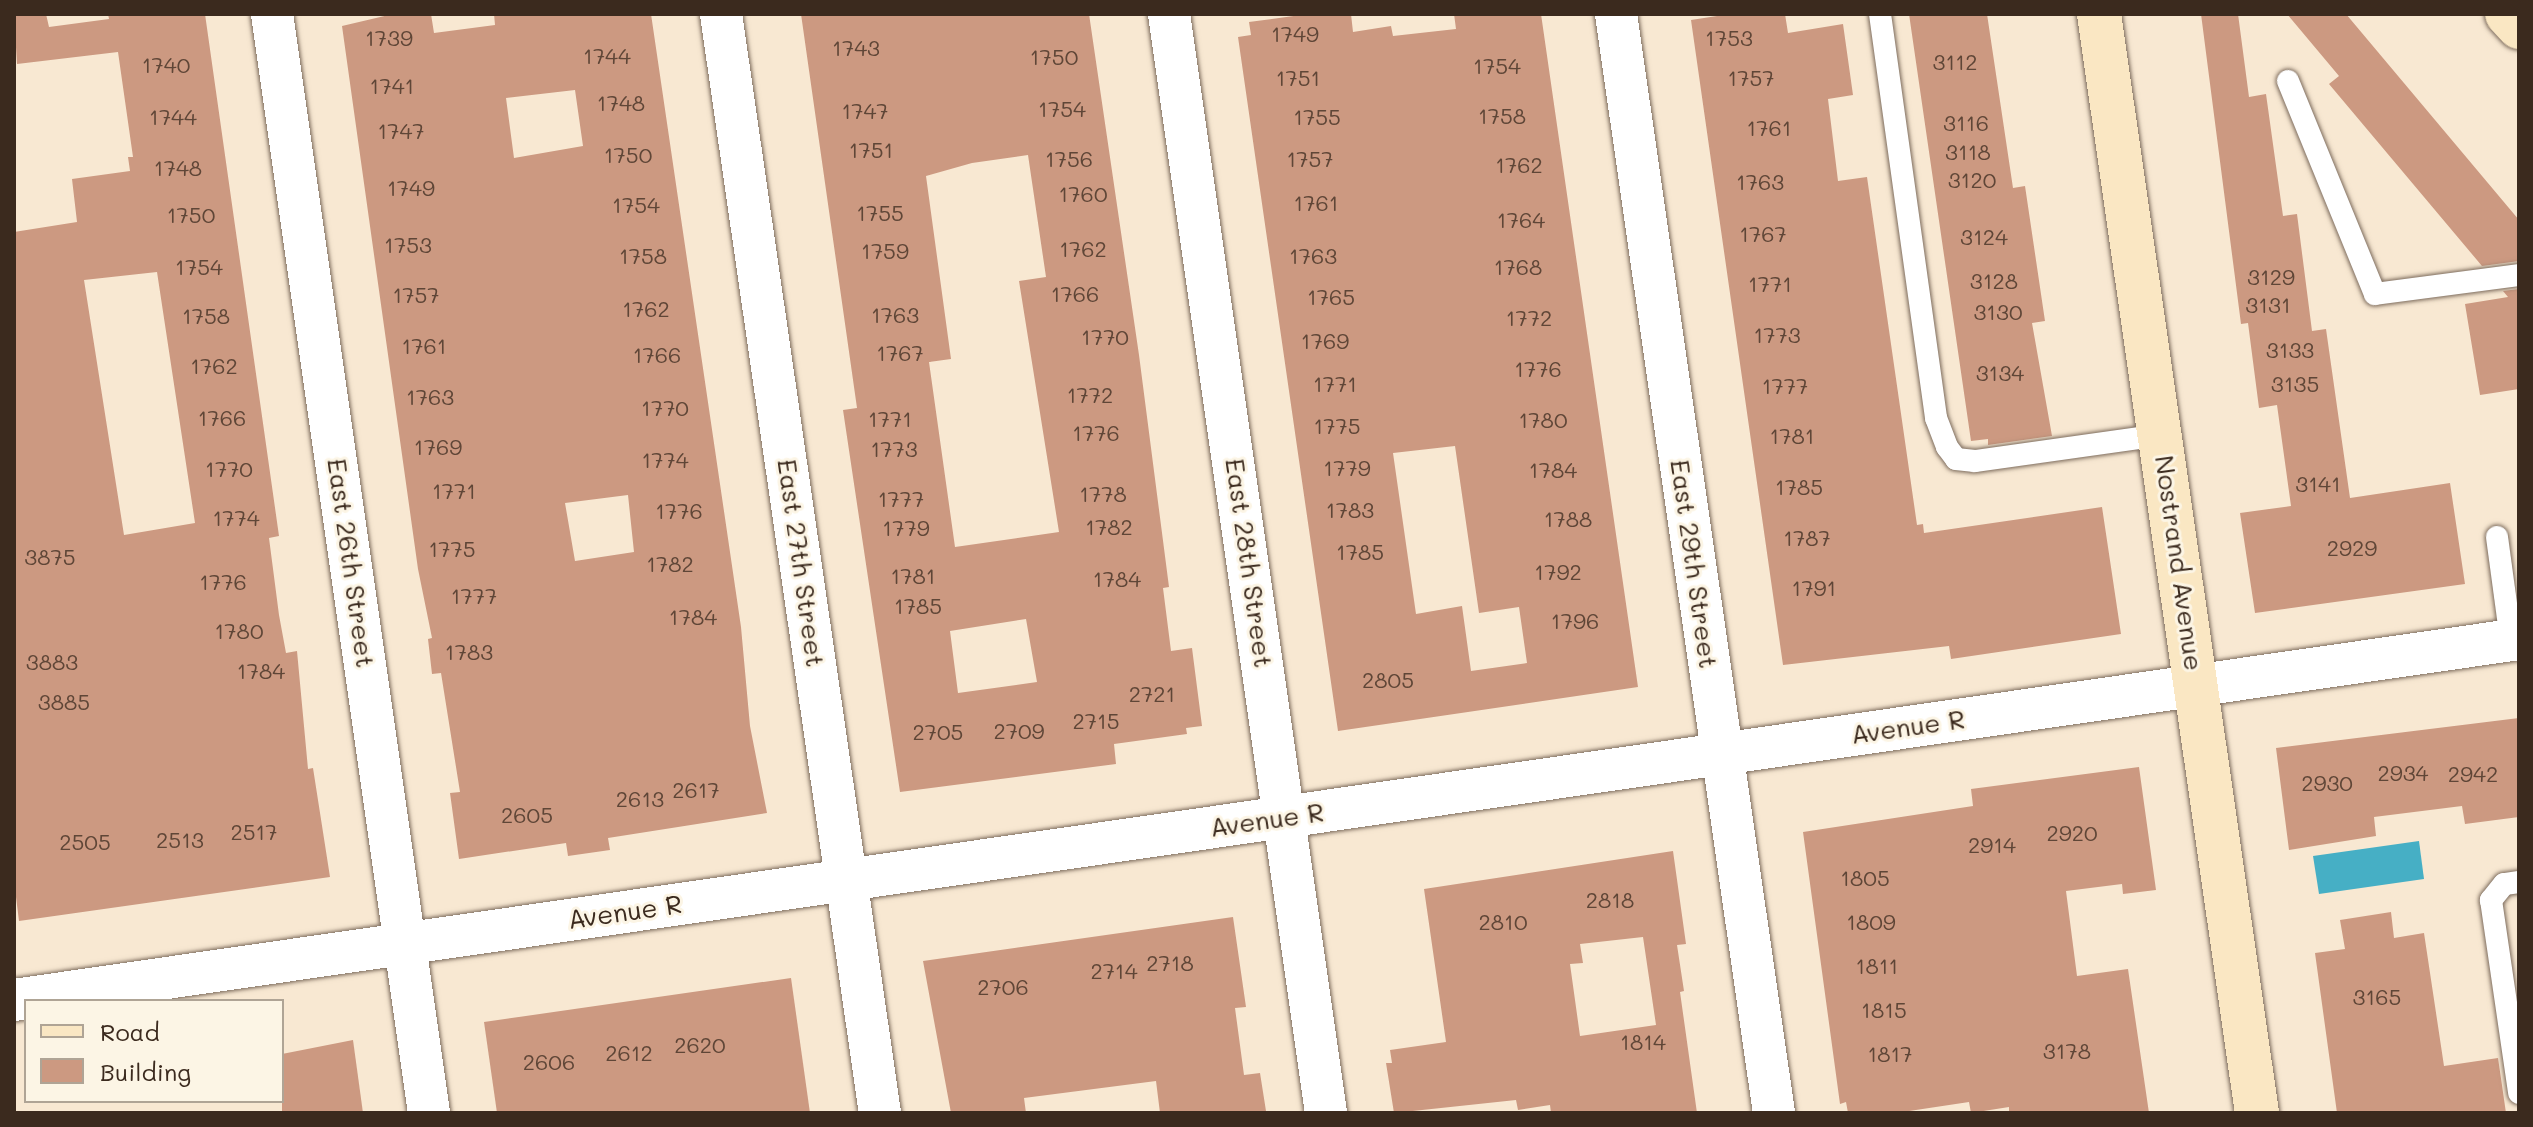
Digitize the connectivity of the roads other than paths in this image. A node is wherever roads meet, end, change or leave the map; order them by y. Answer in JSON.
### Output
{"nodes":[{"id":1,"x":272,"y":14,"type":"edge"},
{"id":2,"x":721,"y":14,"type":"edge"},
{"id":3,"x":1169,"y":14,"type":"edge"},
{"id":4,"x":1616,"y":14,"type":"edge"},
{"id":5,"x":1880,"y":14,"type":"edge"},
{"id":6,"x":2099,"y":14,"type":"edge"},
{"id":7,"x":2507,"y":14,"type":"edge"},
{"id":8,"x":2519,"y":27,"type":"edge"},
{"id":9,"x":2288,"y":81,"type":"dead end"},
{"id":10,"x":2519,"y":275,"type":"edge"},
{"id":11,"x":2161,"y":435,"type":"junction"},
{"id":12,"x":2497,"y":537,"type":"dead end"},
{"id":13,"x":2515,"y":639,"type":"edge"},
{"id":14,"x":2196,"y":685,"type":"junction"},
{"id":15,"x":1722,"y":754,"type":"junction"},
{"id":16,"x":1284,"y":817,"type":"junction"},
{"id":17,"x":846,"y":880,"type":"junction"},
{"id":18,"x":2519,"y":882,"type":"edge"},
{"id":19,"x":405,"y":944,"type":"junction"},
{"id":20,"x":14,"y":1000,"type":"edge"},
{"id":21,"x":2519,"y":1093,"type":"edge"},
{"id":22,"x":429,"y":1113,"type":"edge"},
{"id":23,"x":880,"y":1113,"type":"edge"},
{"id":24,"x":1326,"y":1113,"type":"edge"},
{"id":25,"x":1774,"y":1113,"type":"edge"},
{"id":26,"x":2257,"y":1113,"type":"edge"}],
"edges":[{"from":1,"to":19,"type":"street","name":"East 26th Street"},
{"from":2,"to":17,"type":"street","name":"East 27th Street"},
{"from":3,"to":16,"type":"street","name":"East 28th Street"},
{"from":4,"to":15,"type":"street","name":"East 29th Street"},
{"from":5,"to":11,"type":"lane"},
{"from":6,"to":11,"type":"main road","name":"Nostrand Avenue"},
{"from":7,"to":8,"type":"main road"},
{"from":9,"to":10,"type":"lane"},
{"from":11,"to":14,"type":"main road","name":"Nostrand Avenue"},
{"from":12,"to":13,"type":"lane"},
{"from":13,"to":14,"type":"street","name":"Avenue R"},
{"from":14,"to":15,"type":"street","name":"Avenue R"},
{"from":14,"to":26,"type":"main road","name":"Nostrand Avenue"},
{"from":15,"to":16,"type":"street","name":"Avenue R"},
{"from":15,"to":25,"type":"street","name":"East 29th Street"},
{"from":16,"to":17,"type":"street","name":"Avenue R"},
{"from":16,"to":24,"type":"street","name":"East 28th Street"},
{"from":17,"to":19,"type":"street","name":"Avenue R"},
{"from":17,"to":23,"type":"street","name":"East 27th Street"},
{"from":18,"to":21,"type":"lane"},
{"from":19,"to":20,"type":"street","name":"Avenue R"},
{"from":19,"to":22,"type":"street","name":"East 26th Street"}]}
